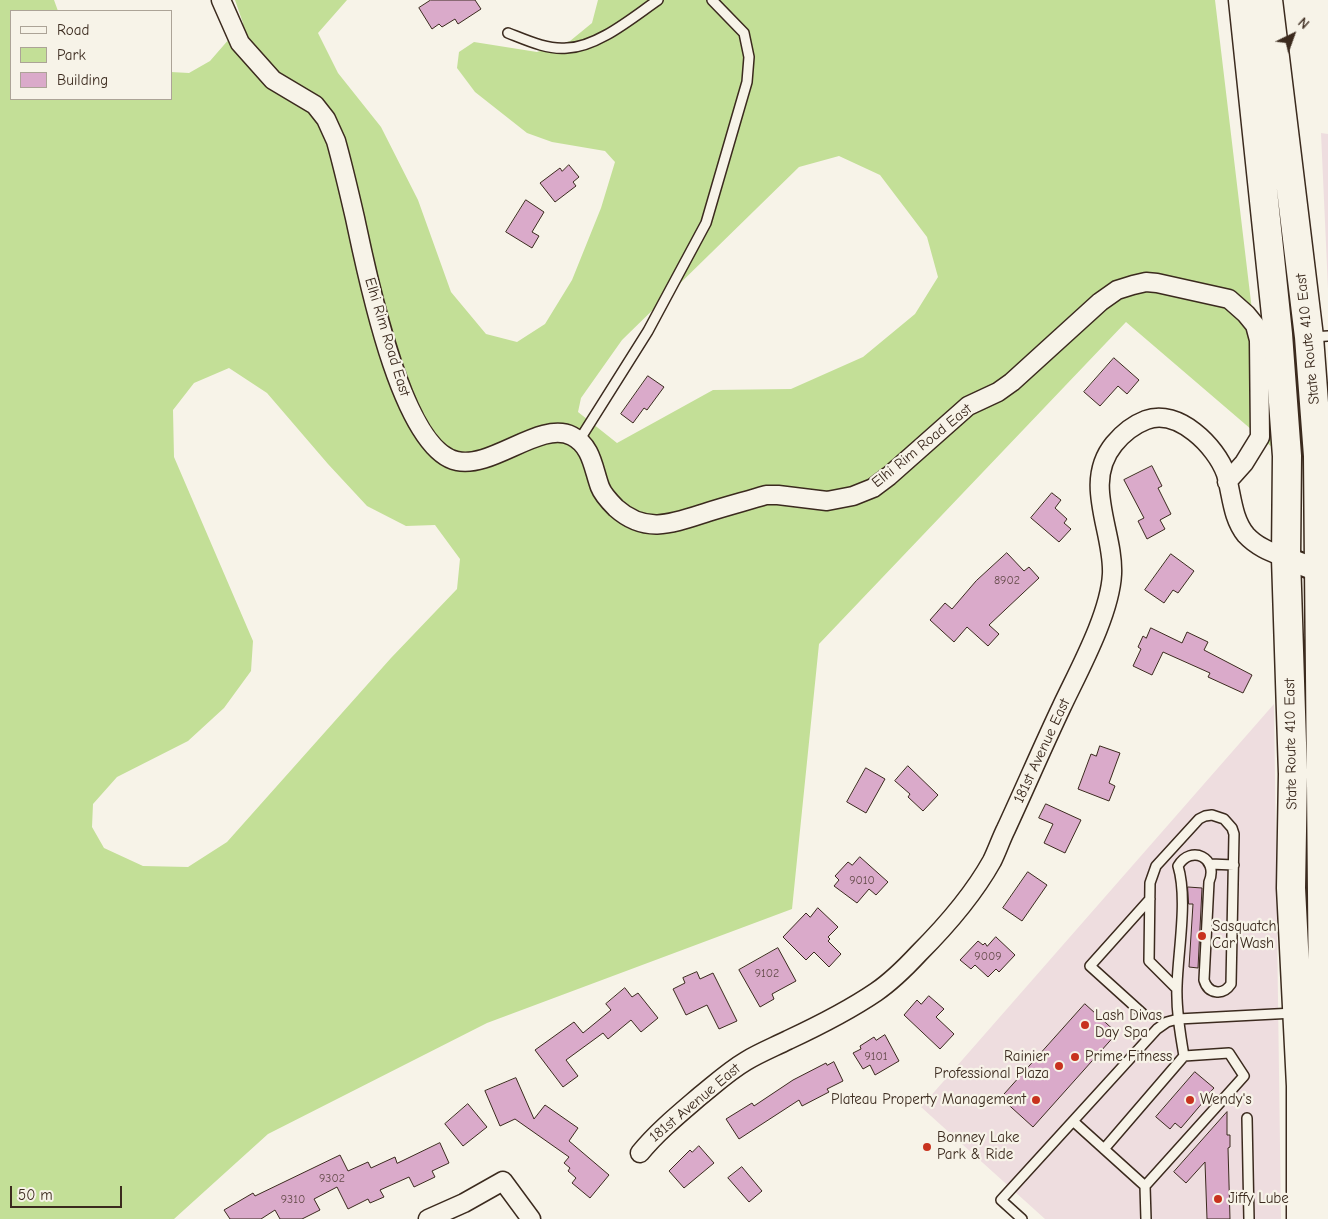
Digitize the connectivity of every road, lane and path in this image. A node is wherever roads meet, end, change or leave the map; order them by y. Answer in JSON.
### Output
{"nodes":[{"id":1,"x":221,"y":0,"type":"edge"},
{"id":2,"x":658,"y":0,"type":"edge"},
{"id":3,"x":712,"y":0,"type":"edge"},
{"id":4,"x":1243,"y":0,"type":"edge"},
{"id":5,"x":1268,"y":0,"type":"edge"},
{"id":6,"x":508,"y":33,"type":"dead end"},
{"id":7,"x":1319,"y":337,"type":"edge"},
{"id":8,"x":580,"y":439,"type":"junction"},
{"id":9,"x":1323,"y":455,"type":"edge"},
{"id":10,"x":1227,"y":482,"type":"junction"},
{"id":11,"x":1286,"y":558,"type":"junction"},
{"id":12,"x":1325,"y":574,"type":"edge"},
{"id":13,"x":1325,"y":657,"type":"edge"},
{"id":14,"x":1325,"y":777,"type":"edge"},
{"id":15,"x":1210,"y":864,"type":"junction"},
{"id":16,"x":1234,"y":864,"type":"junction"},
{"id":17,"x":1150,"y":899,"type":"junction"},
{"id":18,"x":1325,"y":974,"type":"edge"},
{"id":19,"x":1176,"y":988,"type":"junction"},
{"id":20,"x":1142,"y":1013,"type":"dead end"},
{"id":21,"x":1297,"y":1013,"type":"junction"},
{"id":22,"x":1178,"y":1018,"type":"junction"},
{"id":23,"x":1184,"y":1056,"type":"junction"},
{"id":24,"x":1326,"y":1094,"type":"edge"},
{"id":25,"x":1247,"y":1118,"type":"dead end"},
{"id":26,"x":1073,"y":1121,"type":"junction"},
{"id":27,"x":1104,"y":1149,"type":"junction"},
{"id":28,"x":640,"y":1153,"type":"dead end"},
{"id":29,"x":1145,"y":1186,"type":"junction"},
{"id":30,"x":1320,"y":1218,"type":"edge"},
{"id":31,"x":428,"y":1219,"type":"edge"},
{"id":32,"x":530,"y":1219,"type":"edge"},
{"id":33,"x":1022,"y":1219,"type":"edge"},
{"id":34,"x":1146,"y":1219,"type":"edge"},
{"id":35,"x":1250,"y":1219,"type":"edge"}],
"edges":[{"from":1,"to":8,"type":"street","name":"Elhi Rim Road East"},
{"from":2,"to":6,"type":"lane"},
{"from":3,"to":8,"type":"lane"},
{"from":4,"to":11,"type":"highway","name":"State Route 410 East"},
{"from":5,"to":7,"type":"highway","name":"State Route 410 East"},
{"from":7,"to":9,"type":"highway","name":"State Route 410 East"},
{"from":8,"to":10,"type":"street","name":"Elhi Rim Road East"},
{"from":9,"to":12,"type":"highway","name":"State Route 410 East"},
{"from":10,"to":11,"type":"street","name":"181st Avenue East"},
{"from":10,"to":28,"type":"street","name":"181st Avenue East"},
{"from":11,"to":12,"type":"street"},
{"from":11,"to":21,"type":"highway","name":"State Route 410 East"},
{"from":12,"to":13,"type":"highway","name":"State Route 410 East"},
{"from":13,"to":14,"type":"highway","name":"State Route 410 East"},
{"from":14,"to":18,"type":"highway","name":"State Route 410 East"},
{"from":15,"to":16,"type":"lane"},
{"from":15,"to":16,"type":"lane"},
{"from":15,"to":19,"type":"lane"},
{"from":16,"to":17,"type":"lane"},
{"from":17,"to":19,"type":"lane"},
{"from":17,"to":20,"type":"lane"},
{"from":18,"to":24,"type":"highway","name":"State Route 410 East"},
{"from":19,"to":22,"type":"lane"},
{"from":21,"to":22,"type":"lane"},
{"from":21,"to":30,"type":"highway","name":"State Route 410 East"},
{"from":22,"to":23,"type":"lane"},
{"from":22,"to":26,"type":"lane"},
{"from":23,"to":27,"type":"lane"},
{"from":23,"to":29,"type":"lane"},
{"from":24,"to":30,"type":"highway","name":"State Route 410 East"},
{"from":25,"to":35,"type":"lane"},
{"from":26,"to":27,"type":"lane"},
{"from":26,"to":33,"type":"lane"},
{"from":27,"to":29,"type":"lane"},
{"from":29,"to":34,"type":"lane"},
{"from":31,"to":32,"type":"street"}]}
